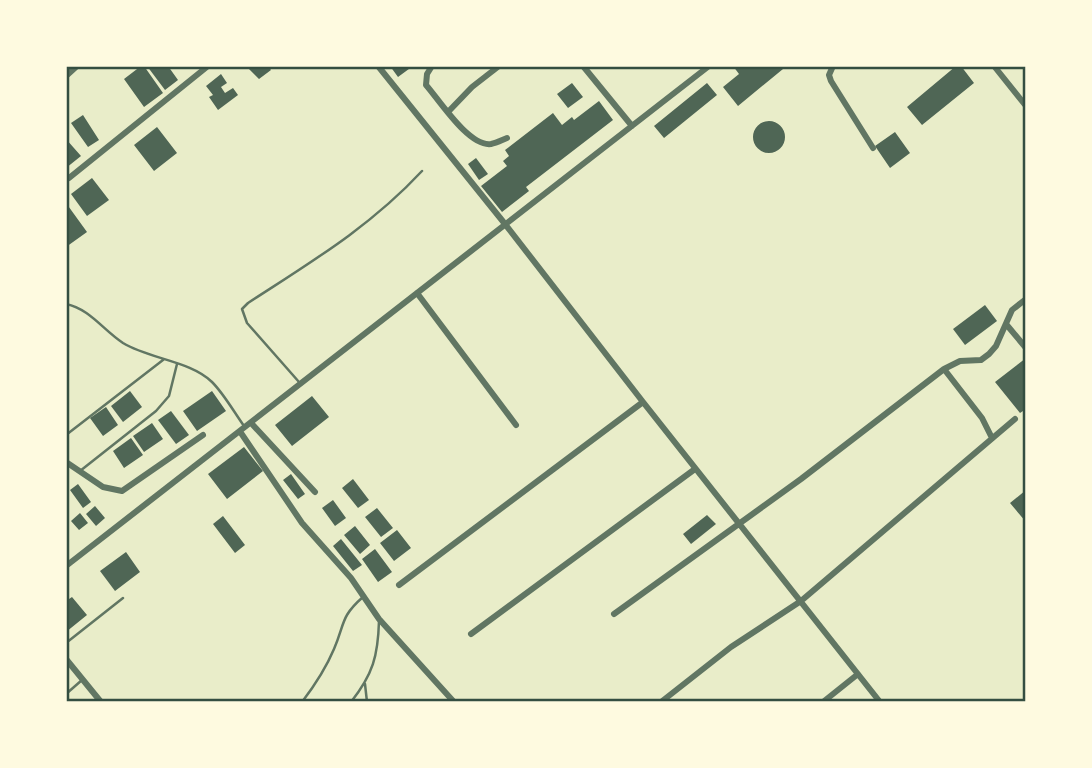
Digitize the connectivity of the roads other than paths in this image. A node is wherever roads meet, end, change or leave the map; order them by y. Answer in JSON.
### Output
{"nodes":[{"id":1,"x":77,"y":66,"type":"edge"},
{"id":2,"x":208,"y":66,"type":"edge"},
{"id":3,"x":378,"y":66,"type":"edge"},
{"id":4,"x":432,"y":66,"type":"edge"},
{"id":5,"x":499,"y":66,"type":"edge"},
{"id":6,"x":583,"y":66,"type":"edge"},
{"id":7,"x":709,"y":66,"type":"edge"},
{"id":8,"x":833,"y":66,"type":"edge"},
{"id":9,"x":994,"y":66,"type":"edge"},
{"id":10,"x":66,"y":76,"type":"edge"},
{"id":11,"x":1026,"y":92,"type":"edge"},
{"id":12,"x":1019,"y":97,"type":"junction"},
{"id":13,"x":1026,"y":106,"type":"edge"},
{"id":14,"x":448,"y":112,"type":"junction"},
{"id":15,"x":632,"y":126,"type":"junction"},
{"id":16,"x":507,"y":138,"type":"dead end"},
{"id":17,"x":873,"y":148,"type":"dead end"},
{"id":18,"x":422,"y":171,"type":"dead end"},
{"id":19,"x":69,"y":178,"type":"dead end"},
{"id":20,"x":505,"y":224,"type":"junction"},
{"id":21,"x":417,"y":293,"type":"junction"},
{"id":22,"x":1026,"y":299,"type":"edge"},
{"id":23,"x":66,"y":304,"type":"edge"},
{"id":24,"x":1006,"y":324,"type":"junction"},
{"id":25,"x":1026,"y":348,"type":"edge"},
{"id":26,"x":163,"y":360,"type":"junction"},
{"id":27,"x":177,"y":364,"type":"junction"},
{"id":28,"x":944,"y":369,"type":"junction"},
{"id":29,"x":301,"y":384,"type":"junction"},
{"id":30,"x":643,"y":402,"type":"junction"},
{"id":31,"x":1015,"y":419,"type":"dead end"},
{"id":32,"x":252,"y":424,"type":"junction"},
{"id":33,"x":516,"y":425,"type":"dead end"},
{"id":34,"x":243,"y":431,"type":"junction"},
{"id":35,"x":66,"y":435,"type":"edge"},
{"id":36,"x":202,"y":435,"type":"dead end"},
{"id":37,"x":992,"y":438,"type":"junction"},
{"id":38,"x":66,"y":462,"type":"edge"},
{"id":39,"x":695,"y":469,"type":"junction"},
{"id":40,"x":80,"y":471,"type":"junction"},
{"id":41,"x":314,"y":492,"type":"dead end"},
{"id":42,"x":740,"y":523,"type":"junction"},
{"id":43,"x":66,"y":566,"type":"edge"},
{"id":44,"x":399,"y":585,"type":"dead end"},
{"id":45,"x":364,"y":597,"type":"junction"},
{"id":46,"x":123,"y":598,"type":"dead end"},
{"id":47,"x":802,"y":601,"type":"junction"},
{"id":48,"x":614,"y":614,"type":"dead end"},
{"id":49,"x":379,"y":619,"type":"junction"},
{"id":50,"x":471,"y":634,"type":"dead end"},
{"id":51,"x":66,"y":643,"type":"edge"},
{"id":52,"x":66,"y":659,"type":"edge"},
{"id":53,"x":858,"y":674,"type":"junction"},
{"id":54,"x":83,"y":679,"type":"junction"},
{"id":55,"x":365,"y":684,"type":"junction"},
{"id":56,"x":66,"y":694,"type":"edge"},
{"id":57,"x":101,"y":702,"type":"edge"},
{"id":58,"x":302,"y":702,"type":"edge"},
{"id":59,"x":351,"y":702,"type":"edge"},
{"id":60,"x":367,"y":702,"type":"edge"},
{"id":61,"x":454,"y":702,"type":"edge"},
{"id":62,"x":660,"y":702,"type":"edge"},
{"id":63,"x":823,"y":702,"type":"edge"},
{"id":64,"x":880,"y":702,"type":"edge"}],
"edges":[{"from":1,"to":10,"type":"street"},
{"from":2,"to":19,"type":"street"},
{"from":3,"to":20,"type":"street"},
{"from":4,"to":14,"type":"street"},
{"from":5,"to":14,"type":"street"},
{"from":6,"to":15,"type":"street"},
{"from":7,"to":15,"type":"street"},
{"from":8,"to":17,"type":"street"},
{"from":9,"to":12,"type":"street"},
{"from":11,"to":12,"type":"street"},
{"from":12,"to":13,"type":"street"},
{"from":14,"to":16,"type":"street"},
{"from":15,"to":20,"type":"street"},
{"from":18,"to":29,"type":"lane"},
{"from":20,"to":21,"type":"street"},
{"from":20,"to":30,"type":"street"},
{"from":21,"to":29,"type":"street"},
{"from":21,"to":33,"type":"street"},
{"from":22,"to":24,"type":"street"},
{"from":23,"to":26,"type":"lane"},
{"from":24,"to":25,"type":"street"},
{"from":24,"to":28,"type":"street"},
{"from":26,"to":27,"type":"lane"},
{"from":26,"to":35,"type":"lane"},
{"from":27,"to":34,"type":"lane"},
{"from":27,"to":40,"type":"lane"},
{"from":28,"to":37,"type":"street"},
{"from":28,"to":42,"type":"street"},
{"from":29,"to":32,"type":"street"},
{"from":30,"to":39,"type":"street"},
{"from":30,"to":44,"type":"street"},
{"from":31,"to":37,"type":"street"},
{"from":32,"to":34,"type":"street"},
{"from":32,"to":41,"type":"street"},
{"from":34,"to":43,"type":"street"},
{"from":34,"to":45,"type":"street"},
{"from":36,"to":40,"type":"street"},
{"from":37,"to":47,"type":"street"},
{"from":38,"to":40,"type":"street"},
{"from":39,"to":42,"type":"street"},
{"from":39,"to":50,"type":"street"},
{"from":42,"to":47,"type":"street"},
{"from":42,"to":48,"type":"street"},
{"from":45,"to":49,"type":"street"},
{"from":45,"to":58,"type":"lane"},
{"from":46,"to":51,"type":"lane"},
{"from":47,"to":53,"type":"street"},
{"from":47,"to":62,"type":"street"},
{"from":49,"to":55,"type":"lane"},
{"from":49,"to":61,"type":"street"},
{"from":52,"to":54,"type":"street"},
{"from":53,"to":63,"type":"street"},
{"from":53,"to":64,"type":"street"},
{"from":54,"to":56,"type":"lane"},
{"from":54,"to":57,"type":"street"},
{"from":55,"to":59,"type":"lane"},
{"from":55,"to":60,"type":"lane"}]}
